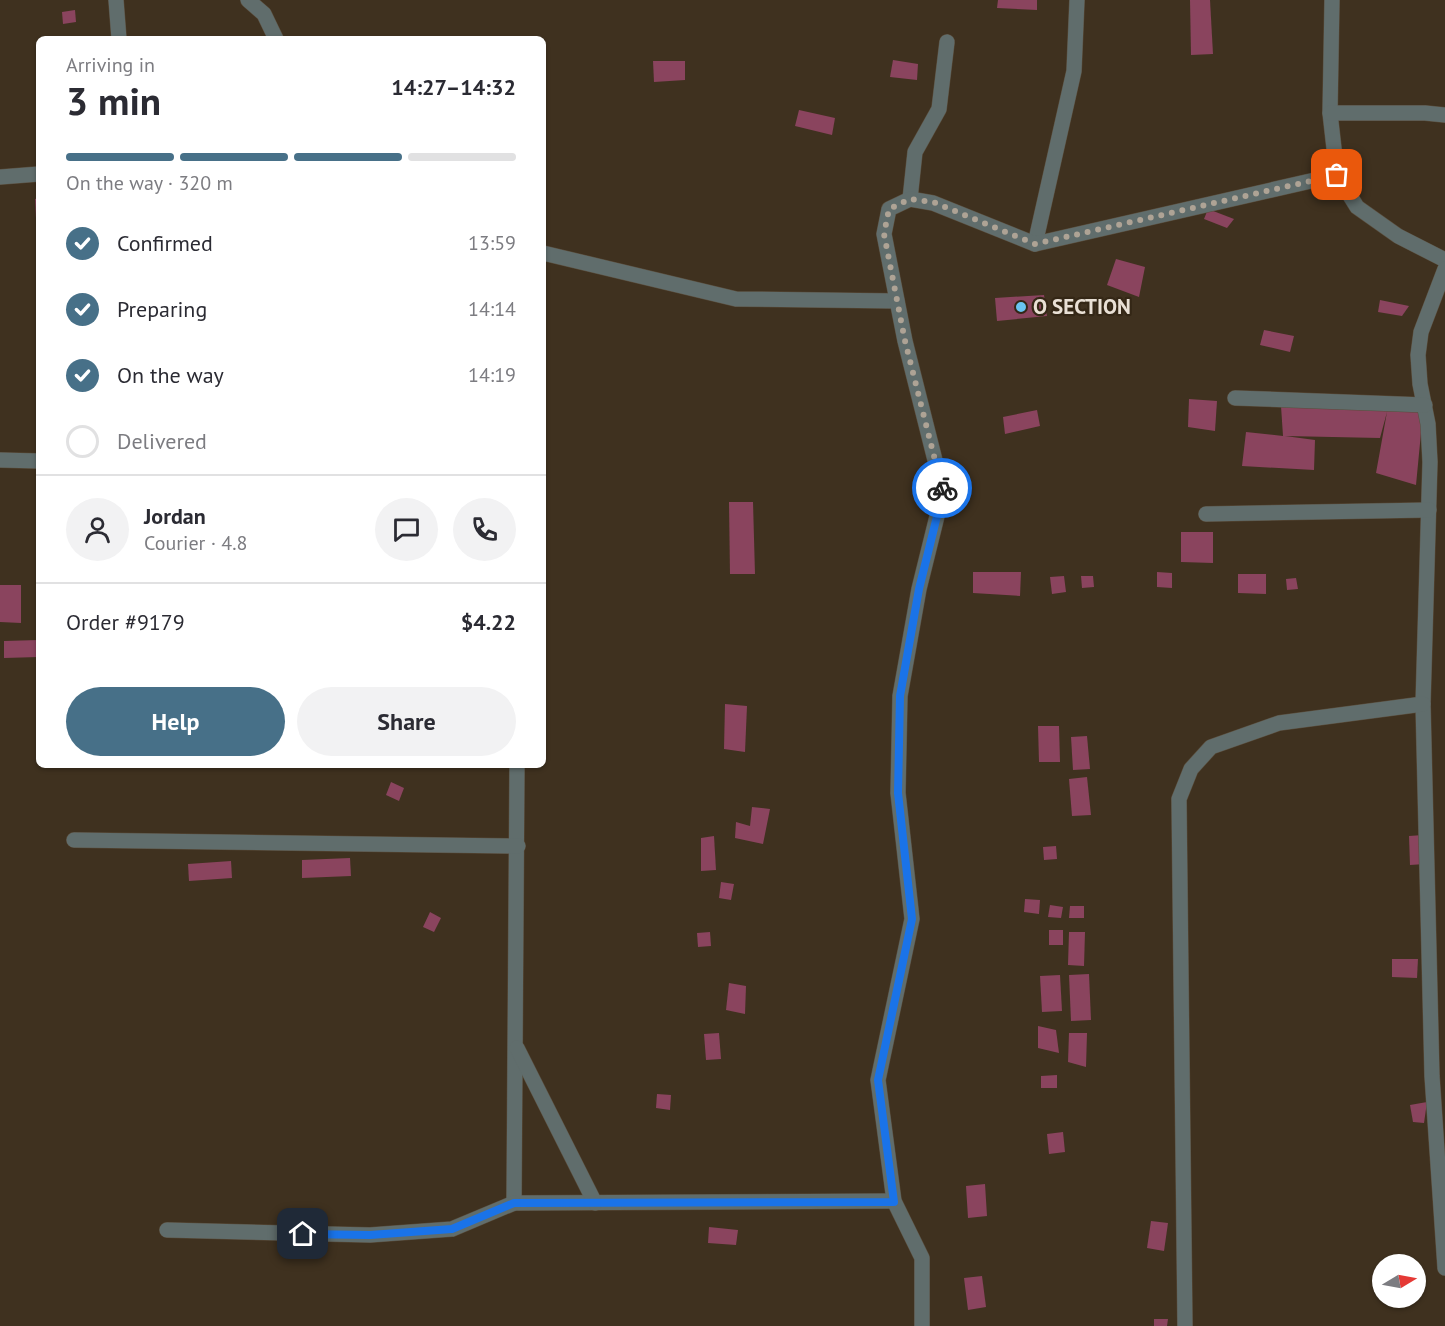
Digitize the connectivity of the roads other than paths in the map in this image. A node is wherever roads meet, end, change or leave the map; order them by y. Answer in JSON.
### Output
{"nodes":[{"id":1,"x":116,"y":0,"type":"edge"},
{"id":2,"x":248,"y":0,"type":"edge"},
{"id":3,"x":1077,"y":0,"type":"edge"},
{"id":4,"x":1332,"y":0,"type":"edge"},
{"id":5,"x":120,"y":36,"type":"edge"},
{"id":6,"x":275,"y":36,"type":"edge"},
{"id":7,"x":947,"y":42,"type":"dead end"},
{"id":8,"x":1330,"y":113,"type":"junction"},
{"id":9,"x":1445,"y":115,"type":"edge"},
{"id":10,"x":36,"y":174,"type":"edge"},
{"id":11,"x":1337,"y":175,"type":"junction"},
{"id":12,"x":0,"y":177,"type":"edge"},
{"id":13,"x":910,"y":199,"type":"junction"},
{"id":14,"x":1035,"y":244,"type":"junction"},
{"id":15,"x":546,"y":255,"type":"edge"},
{"id":16,"x":1445,"y":261,"type":"edge"},
{"id":17,"x":1445,"y":269,"type":"edge"},
{"id":18,"x":897,"y":301,"type":"junction"},
{"id":19,"x":1235,"y":398,"type":"dead end"},
{"id":20,"x":1425,"y":405,"type":"junction"},
{"id":21,"x":0,"y":460,"type":"edge"},
{"id":22,"x":36,"y":461,"type":"edge"},
{"id":23,"x":1429,"y":510,"type":"junction"},
{"id":24,"x":1206,"y":514,"type":"dead end"},
{"id":25,"x":1424,"y":704,"type":"junction"},
{"id":26,"x":517,"y":768,"type":"edge"},
{"id":27,"x":74,"y":840,"type":"dead end"},
{"id":28,"x":518,"y":846,"type":"junction"},
{"id":29,"x":516,"y":1045,"type":"junction"},
{"id":30,"x":1439,"y":1076,"type":"edge"},
{"id":31,"x":894,"y":1202,"type":"junction"},
{"id":32,"x":514,"y":1203,"type":"junction"},
{"id":33,"x":595,"y":1203,"type":"junction"},
{"id":34,"x":168,"y":1230,"type":"dead end"},
{"id":35,"x":1445,"y":1268,"type":"edge"},
{"id":36,"x":922,"y":1326,"type":"edge"},
{"id":37,"x":1185,"y":1326,"type":"edge"}],
"edges":[{"from":1,"to":5,"type":"street"},
{"from":2,"to":6,"type":"street"},
{"from":3,"to":14,"type":"street"},
{"from":4,"to":8,"type":"street"},
{"from":7,"to":13,"type":"street"},
{"from":8,"to":9,"type":"street"},
{"from":8,"to":11,"type":"street"},
{"from":10,"to":12,"type":"street"},
{"from":11,"to":14,"type":"street"},
{"from":11,"to":16,"type":"street"},
{"from":13,"to":14,"type":"street"},
{"from":13,"to":18,"type":"street"},
{"from":15,"to":18,"type":"street"},
{"from":17,"to":20,"type":"street"},
{"from":18,"to":31,"type":"street"},
{"from":19,"to":20,"type":"street"},
{"from":20,"to":23,"type":"street"},
{"from":21,"to":22,"type":"street"},
{"from":23,"to":24,"type":"street"},
{"from":23,"to":25,"type":"street"},
{"from":25,"to":30,"type":"street"},
{"from":25,"to":37,"type":"street"},
{"from":26,"to":28,"type":"street"},
{"from":27,"to":28,"type":"street"},
{"from":28,"to":29,"type":"street"},
{"from":29,"to":32,"type":"street"},
{"from":29,"to":33,"type":"street"},
{"from":30,"to":35,"type":"street"},
{"from":31,"to":33,"type":"street"},
{"from":31,"to":36,"type":"street"},
{"from":32,"to":33,"type":"street"},
{"from":32,"to":34,"type":"street"}]}
